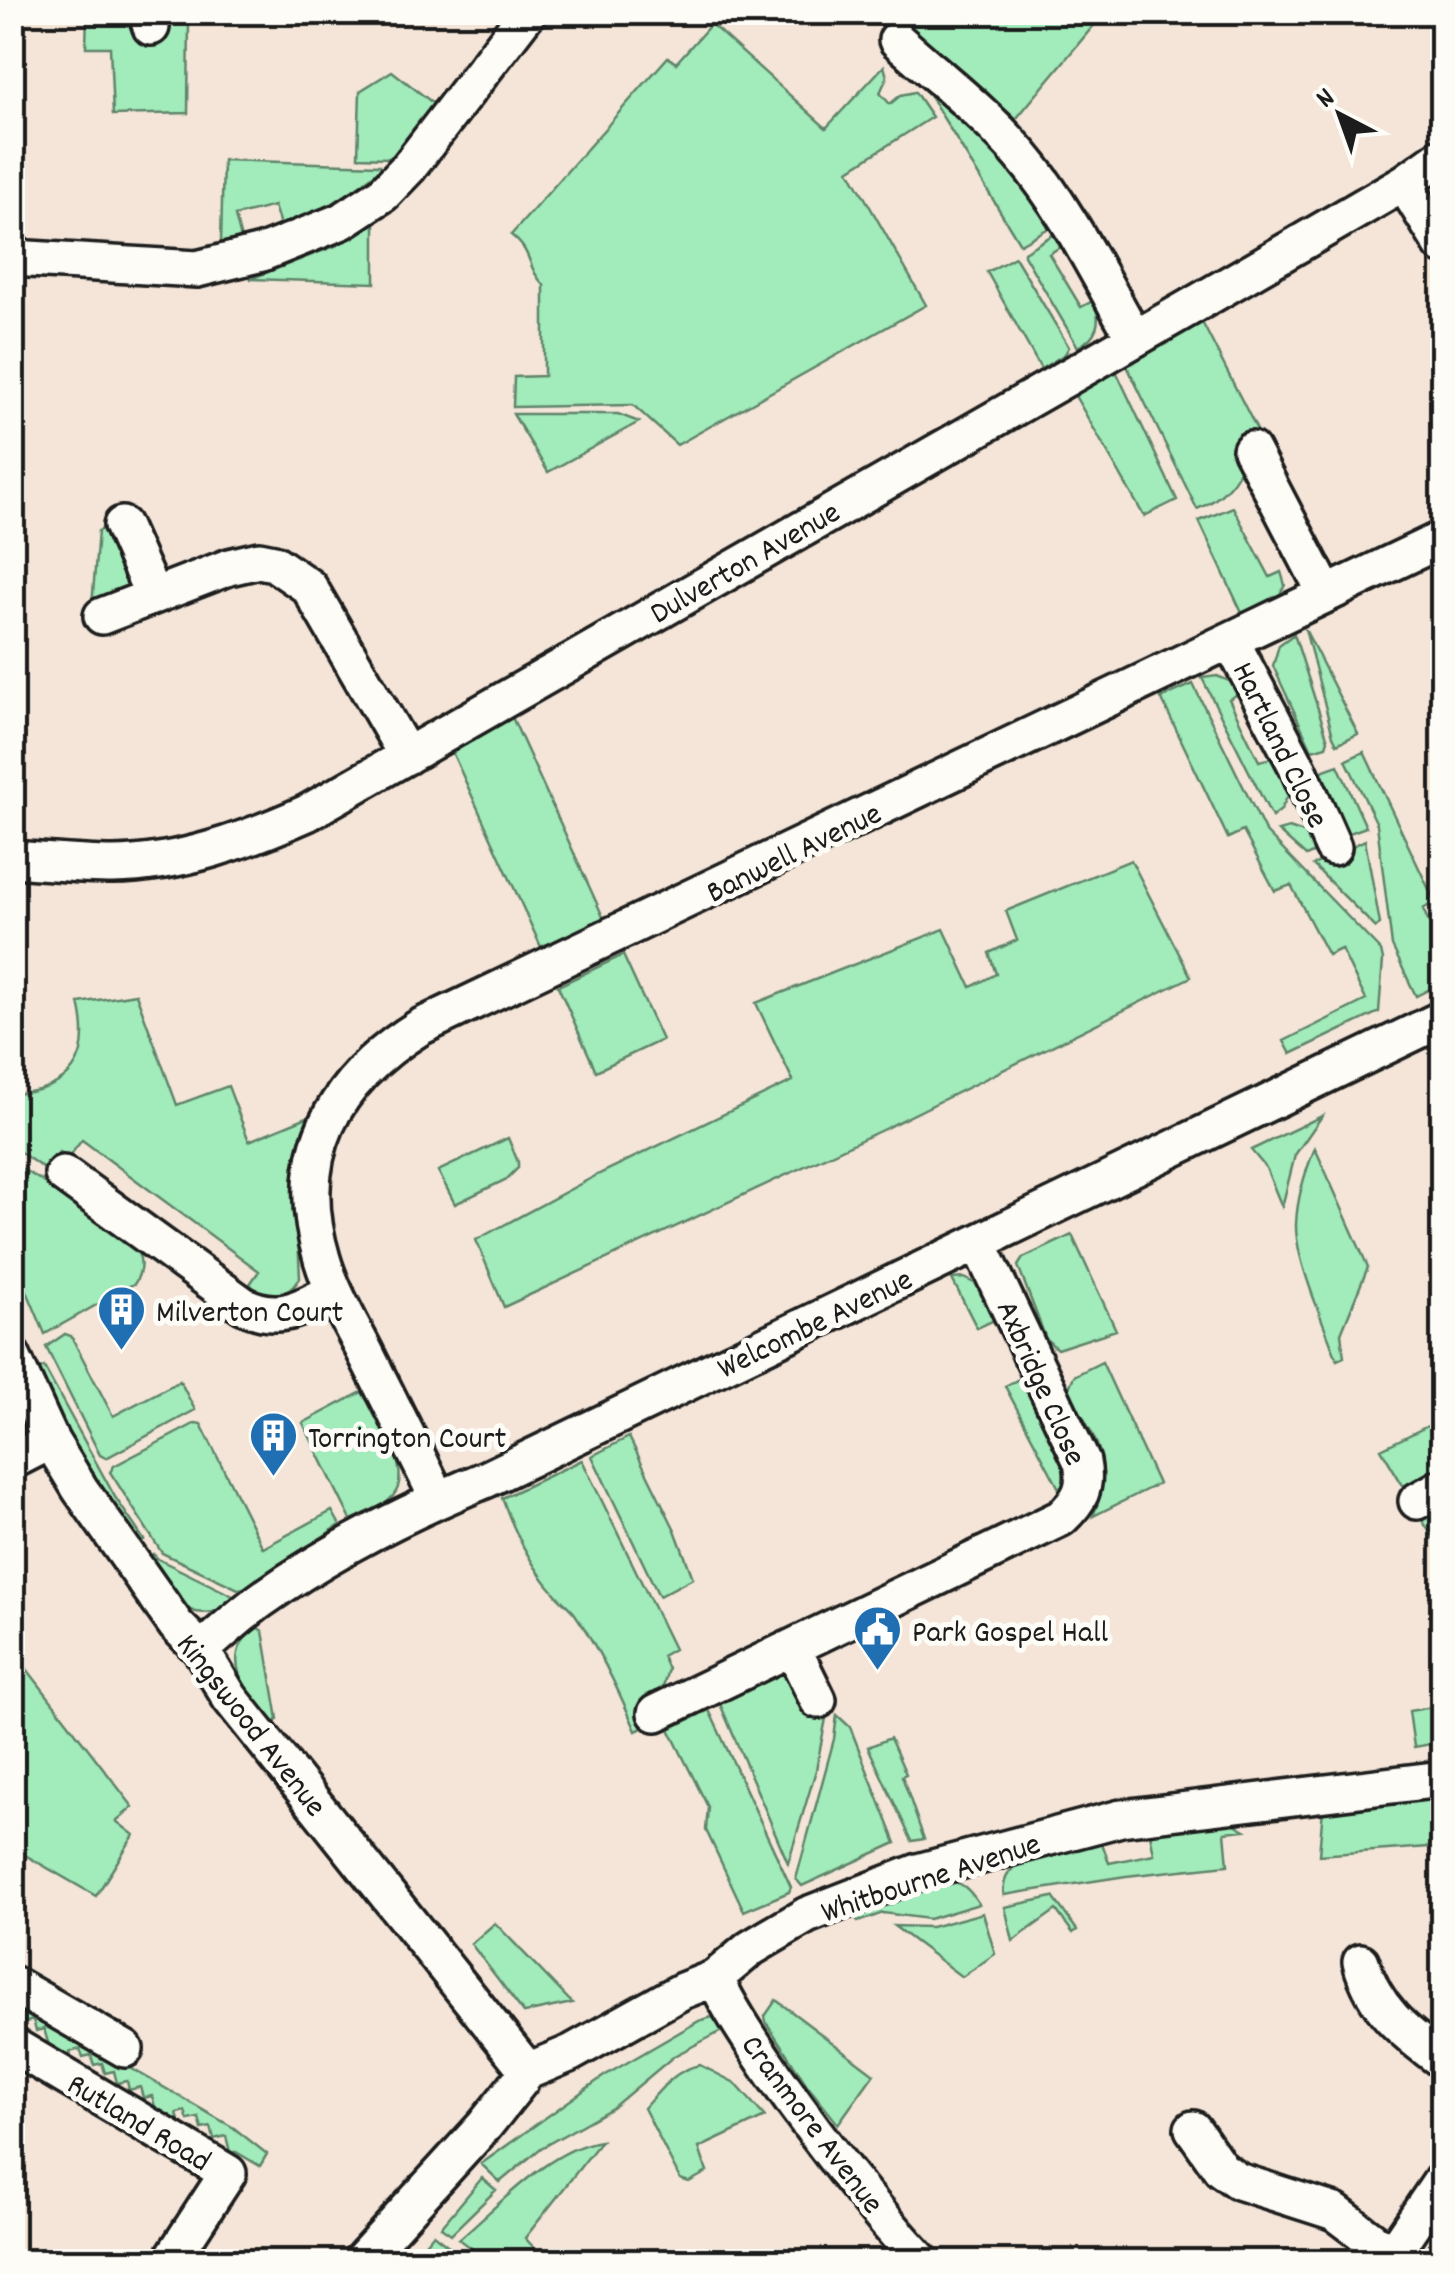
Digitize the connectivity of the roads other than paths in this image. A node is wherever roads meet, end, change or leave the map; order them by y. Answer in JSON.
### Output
{"nodes":[{"id":1,"x":528,"y":12,"type":"edge"},
{"id":2,"x":897,"y":40,"type":"dead end"},
{"id":3,"x":1442,"y":156,"type":"edge"},
{"id":4,"x":1404,"y":183,"type":"junction"},
{"id":5,"x":1442,"y":244,"type":"edge"},
{"id":6,"x":12,"y":258,"type":"edge"},
{"id":7,"x":1134,"y":338,"type":"junction"},
{"id":8,"x":1253,"y":474,"type":"dead end"},
{"id":9,"x":122,"y":525,"type":"dead end"},
{"id":10,"x":1442,"y":539,"type":"edge"},
{"id":11,"x":153,"y":594,"type":"junction"},
{"id":12,"x":1326,"y":594,"type":"junction"},
{"id":13,"x":102,"y":616,"type":"dead end"},
{"id":14,"x":1231,"y":641,"type":"junction"},
{"id":15,"x":407,"y":756,"type":"junction"},
{"id":16,"x":1333,"y":847,"type":"dead end"},
{"id":17,"x":12,"y":860,"type":"edge"},
{"id":18,"x":1442,"y":1019,"type":"edge"},
{"id":19,"x":62,"y":1174,"type":"dead end"},
{"id":20,"x":979,"y":1244,"type":"junction"},
{"id":21,"x":334,"y":1291,"type":"junction"},
{"id":22,"x":12,"y":1356,"type":"edge"},
{"id":23,"x":51,"y":1441,"type":"junction"},
{"id":24,"x":12,"y":1462,"type":"edge"},
{"id":25,"x":438,"y":1499,"type":"junction"},
{"id":26,"x":200,"y":1650,"type":"junction"},
{"id":27,"x":793,"y":1650,"type":"junction"},
{"id":28,"x":818,"y":1700,"type":"dead end"},
{"id":29,"x":656,"y":1713,"type":"dead end"},
{"id":30,"x":1442,"y":1779,"type":"edge"},
{"id":31,"x":1361,"y":1962,"type":"dead end"},
{"id":32,"x":715,"y":1978,"type":"junction"},
{"id":33,"x":12,"y":1984,"type":"edge"},
{"id":34,"x":12,"y":2045,"type":"edge"},
{"id":35,"x":125,"y":2049,"type":"dead end"},
{"id":36,"x":1442,"y":2060,"type":"edge"},
{"id":37,"x":528,"y":2071,"type":"junction"},
{"id":38,"x":1193,"y":2129,"type":"dead end"},
{"id":39,"x":1442,"y":2180,"type":"edge"},
{"id":40,"x":1397,"y":2258,"type":"edge"},
{"id":41,"x":170,"y":2262,"type":"edge"},
{"id":42,"x":360,"y":2262,"type":"edge"},
{"id":43,"x":922,"y":2262,"type":"edge"}],
"edges":[{"from":1,"to":6,"type":"street"},
{"from":2,"to":7,"type":"street"},
{"from":3,"to":4,"type":"street","name":"Dulverton Avenue"},
{"from":4,"to":5,"type":"street"},
{"from":4,"to":7,"type":"street","name":"Dulverton Avenue"},
{"from":7,"to":15,"type":"street","name":"Dulverton Avenue"},
{"from":8,"to":12,"type":"street"},
{"from":9,"to":11,"type":"street"},
{"from":10,"to":12,"type":"street","name":"Banwell Avenue"},
{"from":11,"to":13,"type":"street"},
{"from":11,"to":15,"type":"street"},
{"from":12,"to":14,"type":"street","name":"Banwell Avenue"},
{"from":14,"to":16,"type":"street","name":"Hartland Close"},
{"from":14,"to":21,"type":"street","name":"Banwell Avenue"},
{"from":15,"to":17,"type":"street","name":"Dulverton Avenue"},
{"from":18,"to":20,"type":"street","name":"Welcombe Avenue"},
{"from":19,"to":21,"type":"street"},
{"from":20,"to":25,"type":"street","name":"Welcombe Avenue"},
{"from":20,"to":27,"type":"street","name":"Axbridge Close"},
{"from":21,"to":25,"type":"street","name":"Banwell Avenue"},
{"from":22,"to":23,"type":"street","name":"Kingswood Avenue"},
{"from":23,"to":24,"type":"street"},
{"from":23,"to":26,"type":"street","name":"Kingswood Avenue"},
{"from":25,"to":26,"type":"street","name":"Welcombe Avenue"},
{"from":26,"to":37,"type":"street","name":"Kingswood Avenue"},
{"from":27,"to":28,"type":"street"},
{"from":27,"to":29,"type":"street","name":"Axbridge Close"},
{"from":30,"to":32,"type":"street","name":"Whitbourne Avenue"},
{"from":31,"to":36,"type":"street"},
{"from":32,"to":37,"type":"street","name":"Whitbourne Avenue"},
{"from":32,"to":43,"type":"street","name":"Cranmore Avenue"},
{"from":33,"to":35,"type":"street"},
{"from":34,"to":41,"type":"street","name":"Rutland Road"},
{"from":37,"to":42,"type":"street","name":"Whitbourne Avenue"},
{"from":38,"to":40,"type":"street"},
{"from":39,"to":40,"type":"street"}]}
